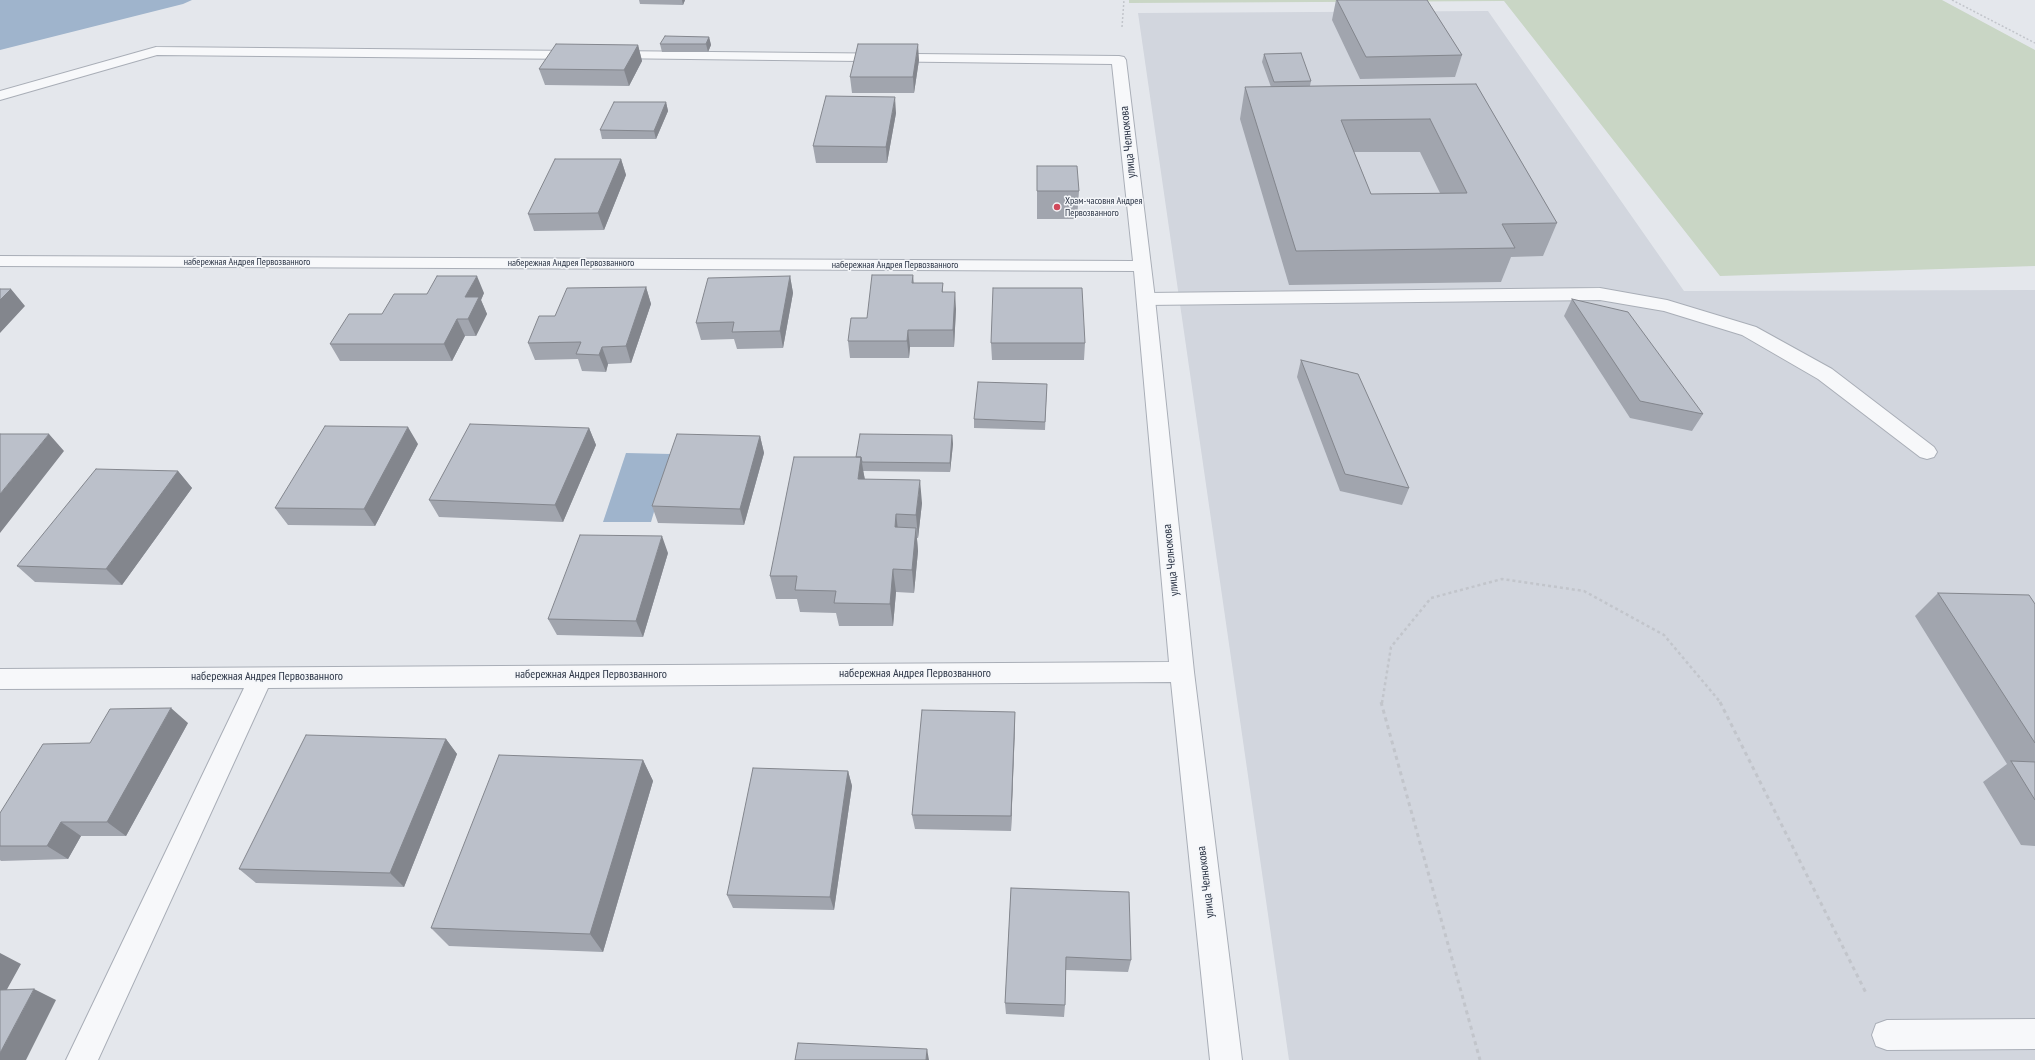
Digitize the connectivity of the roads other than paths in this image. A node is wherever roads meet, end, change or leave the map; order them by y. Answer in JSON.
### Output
{"nodes":[{"id":1,"x":0,"y":96,"type":"edge"},
{"id":2,"x":0,"y":261,"type":"edge"},
{"id":3,"x":1142,"y":266,"type":"junction"},
{"id":4,"x":1146,"y":299,"type":"junction"},
{"id":5,"x":1927,"y":452,"type":"dead end"},
{"id":6,"x":1182,"y":672,"type":"junction"},
{"id":7,"x":261,"y":677,"type":"junction"},
{"id":8,"x":0,"y":679,"type":"edge"},
{"id":9,"x":2035,"y":1034,"type":"edge"},
{"id":10,"x":1887,"y":1035,"type":"road end"},
{"id":11,"x":82,"y":1060,"type":"edge"},
{"id":12,"x":1226,"y":1060,"type":"edge"}],
"edges":[{"from":1,"to":3,"type":"street","name":"улица Челнокова"},
{"from":2,"to":3,"type":"street","name":"набережная Андрея Первозванного"},
{"from":3,"to":4,"type":"street","name":"улица Челнокова"},
{"from":4,"to":5,"type":"street"},
{"from":4,"to":6,"type":"street","name":"улица Челнокова"},
{"from":6,"to":7,"type":"street","name":"набережная Андрея Первозванного"},
{"from":6,"to":12,"type":"street","name":"улица Челнокова"},
{"from":7,"to":8,"type":"street","name":"набережная Андрея Первозванного"},
{"from":7,"to":11,"type":"street"},
{"from":9,"to":10,"type":"street"}]}
